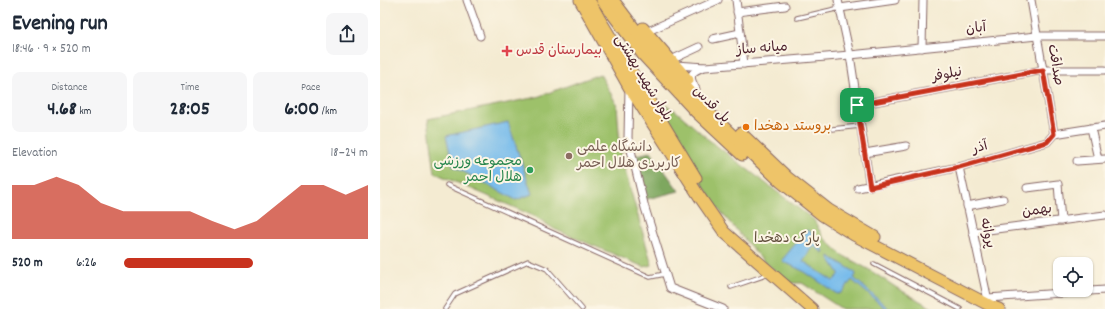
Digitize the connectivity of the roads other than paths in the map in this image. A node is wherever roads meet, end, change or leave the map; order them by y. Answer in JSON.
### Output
{"nodes":[{"id":1,"x":467,"y":0,"type":"edge"},
{"id":2,"x":580,"y":0,"type":"edge"},
{"id":3,"x":589,"y":0,"type":"edge"},
{"id":4,"x":602,"y":0,"type":"edge"},
{"id":5,"x":613,"y":0,"type":"edge"},
{"id":6,"x":622,"y":0,"type":"edge"},
{"id":7,"x":718,"y":0,"type":"edge"},
{"id":8,"x":736,"y":0,"type":"edge"},
{"id":9,"x":838,"y":0,"type":"edge"},
{"id":10,"x":895,"y":0,"type":"edge"},
{"id":11,"x":923,"y":0,"type":"edge"},
{"id":12,"x":1031,"y":0,"type":"edge"},
{"id":13,"x":785,"y":6,"type":"dead end"},
{"id":14,"x":840,"y":8,"type":"junction"},
{"id":15,"x":737,"y":12,"type":"junction"},
{"id":16,"x":797,"y":18,"type":"dead end"},
{"id":17,"x":646,"y":32,"type":"junction"},
{"id":18,"x":740,"y":33,"type":"junction"},
{"id":19,"x":480,"y":36,"type":"dead end"},
{"id":20,"x":1037,"y":36,"type":"junction"},
{"id":21,"x":1105,"y":36,"type":"edge"},
{"id":22,"x":713,"y":39,"type":"dead end"},
{"id":23,"x":699,"y":47,"type":"dead end"},
{"id":24,"x":922,"y":48,"type":"junction"},
{"id":25,"x":850,"y":55,"type":"junction"},
{"id":26,"x":673,"y":62,"type":"junction"},
{"id":27,"x":744,"y":64,"type":"junction"},
{"id":28,"x":705,"y":67,"type":"junction"},
{"id":29,"x":1043,"y":70,"type":"junction"},
{"id":30,"x":1105,"y":70,"type":"edge"},
{"id":31,"x":629,"y":86,"type":"junction"},
{"id":32,"x":696,"y":89,"type":"junction"},
{"id":33,"x":857,"y":105,"type":"junction"},
{"id":34,"x":860,"y":126,"type":"junction"},
{"id":35,"x":1105,"y":126,"type":"edge"},
{"id":36,"x":1092,"y":128,"type":"junction"},
{"id":37,"x":832,"y":129,"type":"dead end"},
{"id":38,"x":1054,"y":134,"type":"junction"},
{"id":39,"x":906,"y":146,"type":"dead end"},
{"id":40,"x":865,"y":153,"type":"junction"},
{"id":41,"x":1101,"y":159,"type":"edge"},
{"id":42,"x":1077,"y":161,"type":"dead end"},
{"id":43,"x":959,"y":167,"type":"junction"},
{"id":44,"x":447,"y":185,"type":"dead end"},
{"id":45,"x":870,"y":187,"type":"junction"},
{"id":46,"x":858,"y":188,"type":"dead end"},
{"id":47,"x":1027,"y":188,"type":"dead end"},
{"id":48,"x":1003,"y":199,"type":"dead end"},
{"id":49,"x":967,"y":206,"type":"junction"},
{"id":50,"x":817,"y":211,"type":"junction"},
{"id":51,"x":1105,"y":215,"type":"edge"},
{"id":52,"x":1061,"y":221,"type":"junction"},
{"id":53,"x":973,"y":232,"type":"junction"},
{"id":54,"x":738,"y":245,"type":"junction"},
{"id":55,"x":907,"y":259,"type":"junction"},
{"id":56,"x":874,"y":264,"type":"dead end"},
{"id":57,"x":771,"y":273,"type":"junction"},
{"id":58,"x":665,"y":274,"type":"junction"},
{"id":59,"x":731,"y":287,"type":"dead end"},
{"id":60,"x":1105,"y":290,"type":"edge"},
{"id":61,"x":992,"y":304,"type":"edge"},
{"id":62,"x":445,"y":309,"type":"edge"},
{"id":63,"x":582,"y":309,"type":"edge"},
{"id":64,"x":723,"y":309,"type":"edge"},
{"id":65,"x":812,"y":309,"type":"edge"},
{"id":66,"x":960,"y":309,"type":"edge"}],
"edges":[{"from":1,"to":19,"type":"street"},
{"from":2,"to":31,"type":"main road","name":"بلوار شهید بهشتی"},
{"from":3,"to":54,"type":"main road"},
{"from":4,"to":50,"type":"main road","name":"پل قدس"},
{"from":5,"to":50,"type":"main road","name":"پل قدس"},
{"from":6,"to":17,"type":"main road","name":"بلوار شهید بهشتی"},
{"from":7,"to":17,"type":"street"},
{"from":8,"to":15,"type":"street"},
{"from":9,"to":14,"type":"street"},
{"from":10,"to":14,"type":"street"},
{"from":11,"to":24,"type":"street"},
{"from":12,"to":20,"type":"street","name":"صداقت"},
{"from":13,"to":15,"type":"street"},
{"from":14,"to":16,"type":"lane"},
{"from":14,"to":25,"type":"street"},
{"from":15,"to":18,"type":"street"},
{"from":17,"to":26,"type":"main road","name":"بلوار شهید بهشتی"},
{"from":18,"to":22,"type":"street"},
{"from":18,"to":27,"type":"street"},
{"from":20,"to":21,"type":"street","name":"آبان"},
{"from":20,"to":24,"type":"street","name":"آبان"},
{"from":20,"to":29,"type":"street","name":"صداقت"},
{"from":23,"to":26,"type":"street"},
{"from":24,"to":25,"type":"street","name":"آبان"},
{"from":25,"to":27,"type":"street","name":"میانه ساز"},
{"from":25,"to":33,"type":"street"},
{"from":26,"to":28,"type":"street","name":"میانه ساز"},
{"from":26,"to":32,"type":"main road","name":"بلوار شهید بهشتی"},
{"from":27,"to":28,"type":"street","name":"میانه ساز"},
{"from":28,"to":32,"type":"street"},
{"from":29,"to":30,"type":"street","name":"نیلوفر"},
{"from":29,"to":33,"type":"street","name":"نیلوفر"},
{"from":29,"to":38,"type":"street","name":"صداقت"},
{"from":31,"to":54,"type":"main road","name":"بلوار شهید بهشتی"},
{"from":31,"to":58,"type":"street"},
{"from":32,"to":55,"type":"main road","name":"بلوار شهید بهشتی"},
{"from":33,"to":34,"type":"street"},
{"from":34,"to":37,"type":"lane"},
{"from":34,"to":40,"type":"street"},
{"from":35,"to":36,"type":"street","name":"آذر"},
{"from":36,"to":38,"type":"street","name":"آذر"},
{"from":36,"to":41,"type":"street"},
{"from":38,"to":43,"type":"street","name":"آذر"},
{"from":39,"to":40,"type":"street"},
{"from":40,"to":45,"type":"street"},
{"from":41,"to":42,"type":"street"},
{"from":43,"to":45,"type":"street","name":"آذر"},
{"from":43,"to":49,"type":"street","name":"پروانه"},
{"from":44,"to":58,"type":"lane"},
{"from":45,"to":46,"type":"street","name":"آذر"},
{"from":47,"to":52,"type":"street"},
{"from":48,"to":49,"type":"street"},
{"from":49,"to":53,"type":"street","name":"پروانه"},
{"from":50,"to":55,"type":"main road","name":"پل قدس"},
{"from":51,"to":52,"type":"street","name":"بهمن"},
{"from":52,"to":53,"type":"street","name":"بهمن"},
{"from":53,"to":61,"type":"street","name":"پروانه"},
{"from":54,"to":57,"type":"main road","name":"بلوار شهید بهشتی"},
{"from":55,"to":61,"type":"main road","name":"بلوار شهید بهشتی"},
{"from":56,"to":66,"type":"lane"},
{"from":57,"to":59,"type":"lane"},
{"from":57,"to":65,"type":"main road","name":"بلوار شهید بهشتی"},
{"from":58,"to":64,"type":"street"},
{"from":60,"to":61,"type":"street"},
{"from":62,"to":63,"type":"lane"}]}
